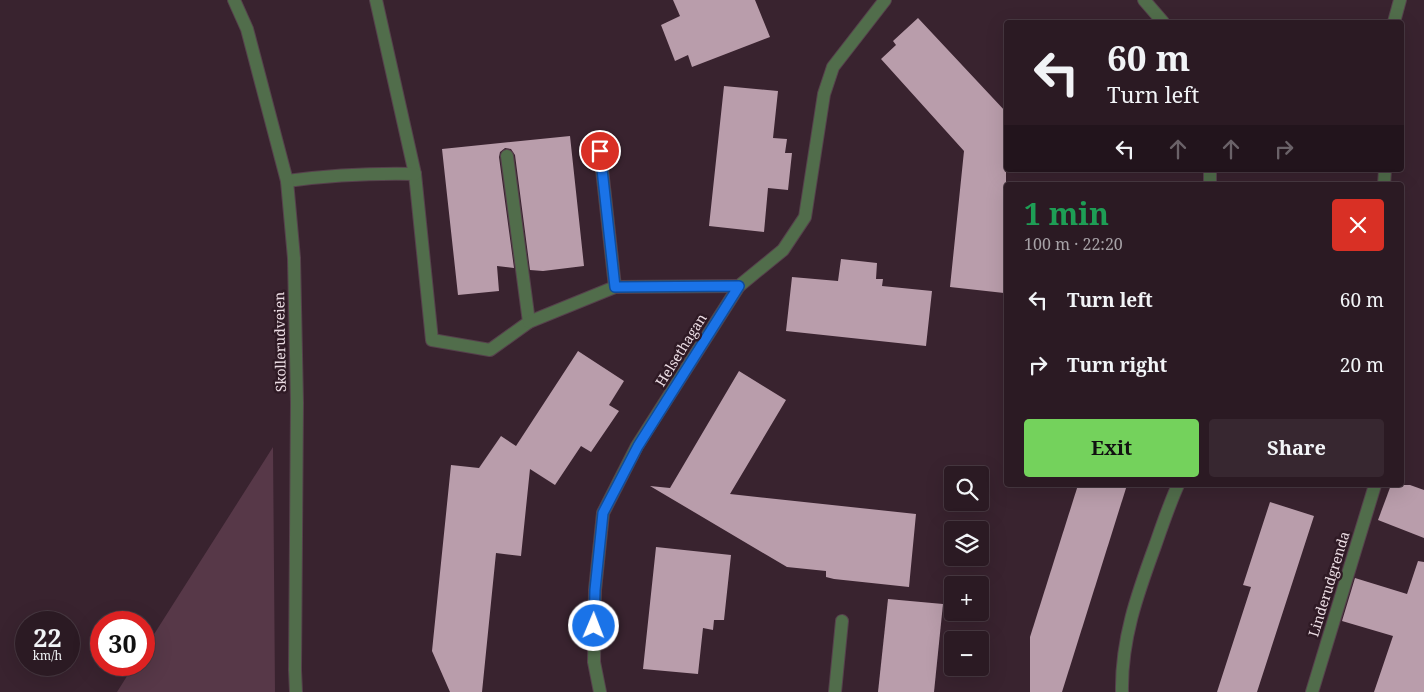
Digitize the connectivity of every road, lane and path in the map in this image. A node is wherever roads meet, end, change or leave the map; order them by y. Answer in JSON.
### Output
{"nodes":[{"id":1,"x":234,"y":0,"type":"edge"},
{"id":2,"x":376,"y":0,"type":"edge"},
{"id":3,"x":885,"y":0,"type":"edge"},
{"id":4,"x":1144,"y":0,"type":"edge"},
{"id":5,"x":1400,"y":0,"type":"edge"},
{"id":6,"x":1161,"y":20,"type":"edge"},
{"id":7,"x":1395,"y":20,"type":"edge"},
{"id":8,"x":600,"y":151,"type":"dead end"},
{"id":9,"x":507,"y":156,"type":"dead end"},
{"id":10,"x":415,"y":174,"type":"junction"},
{"id":11,"x":287,"y":181,"type":"junction"},
{"id":12,"x":739,"y":286,"type":"junction"},
{"id":13,"x":615,"y":287,"type":"junction"},
{"id":14,"x":529,"y":322,"type":"junction"},
{"id":15,"x":1177,"y":487,"type":"edge"},
{"id":16,"x":1374,"y":487,"type":"edge"},
{"id":17,"x":842,"y":621,"type":"dead end"},
{"id":18,"x":296,"y":692,"type":"edge"},
{"id":19,"x":600,"y":692,"type":"edge"},
{"id":20,"x":835,"y":692,"type":"edge"},
{"id":21,"x":1122,"y":692,"type":"edge"},
{"id":22,"x":1312,"y":692,"type":"edge"}],
"edges":[{"from":1,"to":11,"type":"street","name":"Skollerudveien"},
{"from":2,"to":10,"type":"street"},
{"from":3,"to":12,"type":"street","name":"Helsethagan"},
{"from":4,"to":6,"type":"street"},
{"from":5,"to":7,"type":"street"},
{"from":8,"to":13,"type":"street"},
{"from":9,"to":14,"type":"street"},
{"from":10,"to":11,"type":"street"},
{"from":10,"to":14,"type":"street"},
{"from":11,"to":18,"type":"street","name":"Skollerudveien"},
{"from":12,"to":13,"type":"street"},
{"from":12,"to":19,"type":"street","name":"Helsethagan"},
{"from":13,"to":14,"type":"street"},
{"from":15,"to":21,"type":"street"},
{"from":16,"to":22,"type":"street","name":"Linderudgrenda"},
{"from":17,"to":20,"type":"street"}]}
